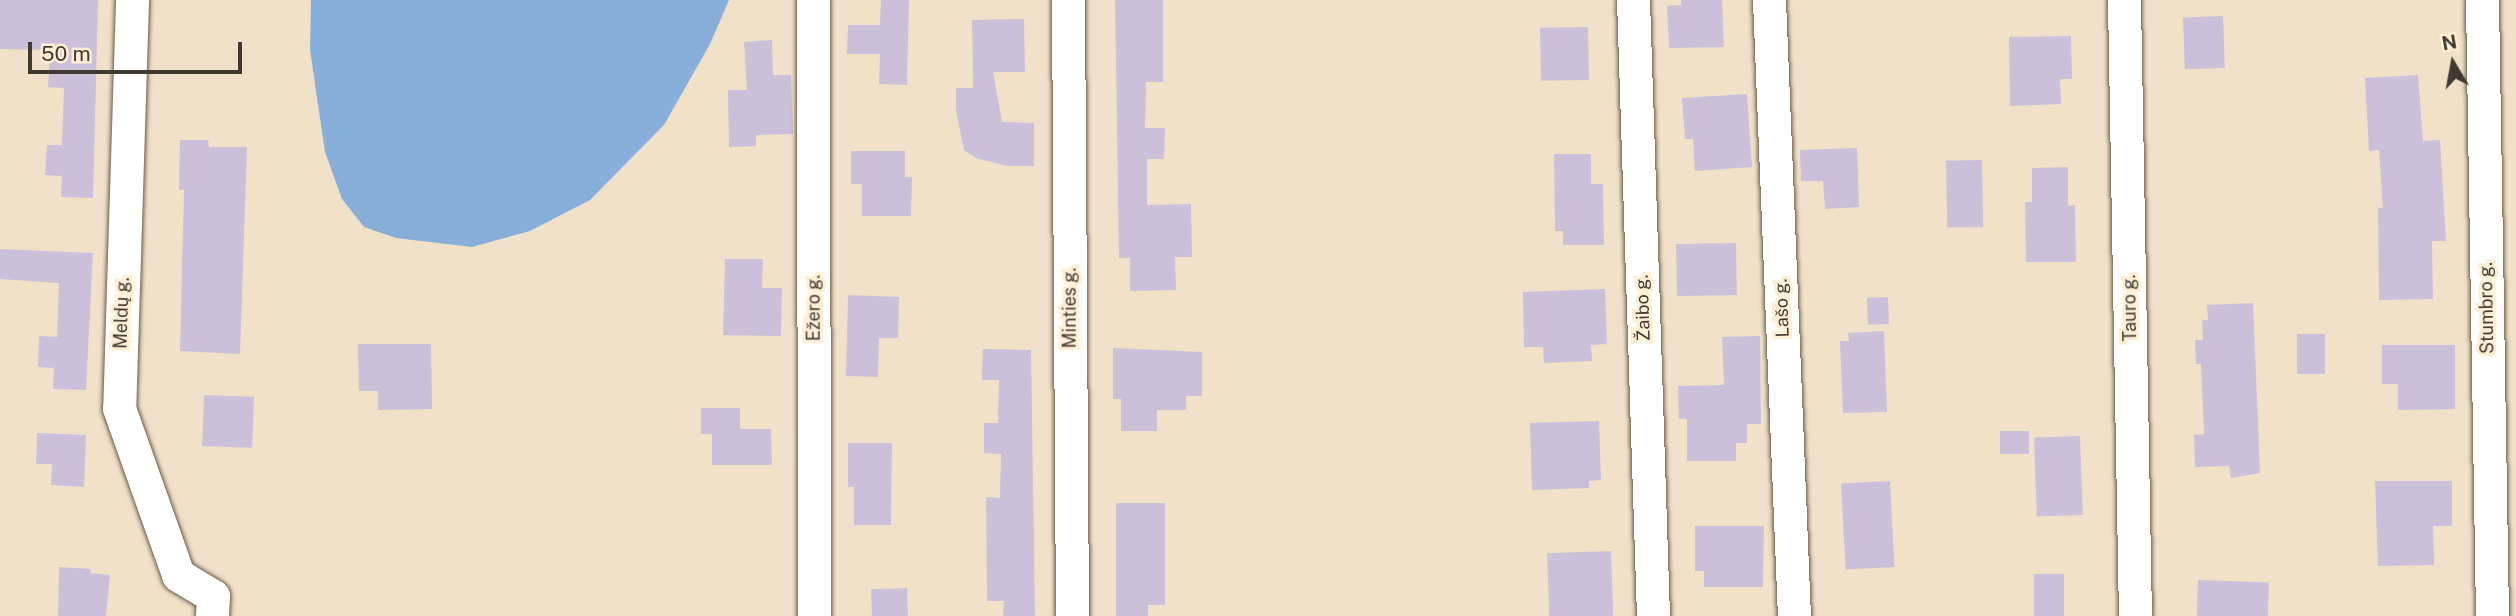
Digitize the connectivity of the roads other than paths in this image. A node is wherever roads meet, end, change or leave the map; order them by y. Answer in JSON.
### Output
{"nodes":[{"id":1,"x":813,"y":0,"type":"edge"},
{"id":2,"x":1068,"y":0,"type":"edge"},
{"id":3,"x":1633,"y":0,"type":"edge"},
{"id":4,"x":1769,"y":0,"type":"edge"},
{"id":5,"x":2124,"y":0,"type":"edge"},
{"id":6,"x":2482,"y":0,"type":"edge"},
{"id":7,"x":132,"y":1,"type":"edge"},
{"id":8,"x":213,"y":606,"type":"edge"},
{"id":9,"x":814,"y":616,"type":"edge"},
{"id":10,"x":1072,"y":616,"type":"edge"},
{"id":11,"x":1653,"y":616,"type":"edge"},
{"id":12,"x":1794,"y":616,"type":"edge"},
{"id":13,"x":2135,"y":616,"type":"edge"},
{"id":14,"x":2492,"y":616,"type":"edge"}],
"edges":[{"from":1,"to":9,"type":"street","name":"Ežero g."},
{"from":2,"to":10,"type":"street","name":"Minties g."},
{"from":3,"to":11,"type":"street","name":"Žaibo g."},
{"from":4,"to":12,"type":"street","name":"Lašo g."},
{"from":5,"to":13,"type":"street","name":"Tauro g."},
{"from":6,"to":14,"type":"street","name":"Stumbro g."},
{"from":7,"to":8,"type":"street","name":"Meldų g."}]}
